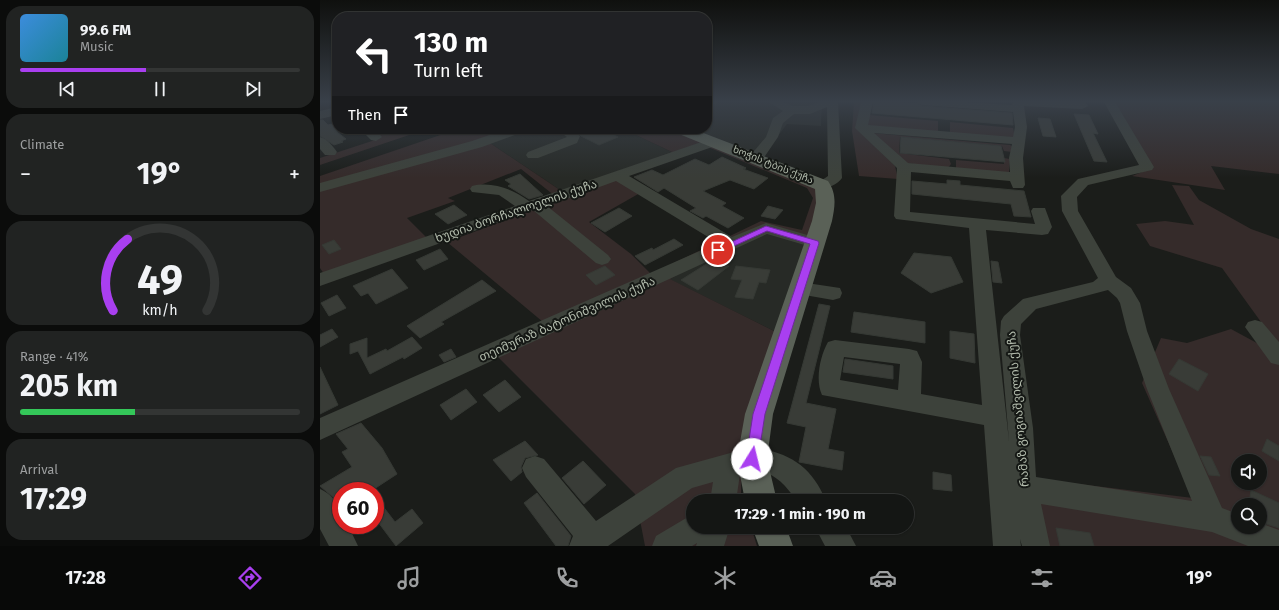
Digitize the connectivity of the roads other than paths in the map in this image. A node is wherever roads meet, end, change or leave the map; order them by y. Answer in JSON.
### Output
{"nodes":[{"id":1,"x":775,"y":127,"type":"edge"},
{"id":2,"x":834,"y":127,"type":"edge"},
{"id":3,"x":944,"y":127,"type":"edge"},
{"id":4,"x":1021,"y":127,"type":"edge"},
{"id":5,"x":1125,"y":127,"type":"edge"},
{"id":6,"x":861,"y":128,"type":"joint"},
{"id":7,"x":505,"y":134,"type":"edge"},
{"id":8,"x":571,"y":134,"type":"edge"},
{"id":9,"x":692,"y":134,"type":"edge"},
{"id":10,"x":945,"y":135,"type":"junction"},
{"id":11,"x":320,"y":141,"type":"edge"},
{"id":12,"x":1019,"y":141,"type":"junction"},
{"id":13,"x":713,"y":142,"type":"junction"},
{"id":14,"x":330,"y":152,"type":"dead end"},
{"id":15,"x":533,"y":155,"type":"dead end"},
{"id":16,"x":753,"y":157,"type":"junction"},
{"id":17,"x":904,"y":167,"type":"junction"},
{"id":18,"x":616,"y":176,"type":"junction"},
{"id":19,"x":822,"y":185,"type":"junction"},
{"id":20,"x":320,"y":188,"type":"edge"},
{"id":21,"x":477,"y":189,"type":"dead end"},
{"id":22,"x":531,"y":206,"type":"junction"},
{"id":23,"x":1039,"y":211,"type":"dead end"},
{"id":24,"x":977,"y":224,"type":"junction"},
{"id":25,"x":815,"y":243,"type":"junction"},
{"id":26,"x":732,"y":244,"type":"junction"},
{"id":27,"x":602,"y":259,"type":"dead end"},
{"id":28,"x":321,"y":279,"type":"edge"},
{"id":29,"x":1108,"y":280,"type":"junction"},
{"id":30,"x":800,"y":288,"type":"junction"},
{"id":31,"x":833,"y":292,"type":"dead end"},
{"id":32,"x":1255,"y":327,"type":"dead end"},
{"id":33,"x":1279,"y":357,"type":"edge"},
{"id":34,"x":909,"y":402,"type":"dead end"},
{"id":35,"x":995,"y":417,"type":"junction"},
{"id":36,"x":320,"y":429,"type":"edge"},
{"id":37,"x":740,"y":462,"type":"junction"},
{"id":38,"x":535,"y":468,"type":"dead end"},
{"id":39,"x":1024,"y":488,"type":"junction"},
{"id":40,"x":726,"y":494,"type":"edge"},
{"id":41,"x":757,"y":494,"type":"edge"},
{"id":42,"x":808,"y":494,"type":"edge"},
{"id":43,"x":320,"y":502,"type":"edge"},
{"id":44,"x":1212,"y":518,"type":"junction"},
{"id":45,"x":686,"y":533,"type":"edge"},
{"id":46,"x":714,"y":534,"type":"edge"},
{"id":47,"x":772,"y":534,"type":"edge"},
{"id":48,"x":834,"y":534,"type":"edge"},
{"id":49,"x":588,"y":543,"type":"edge"},
{"id":50,"x":1279,"y":544,"type":"edge"},
{"id":51,"x":344,"y":546,"type":"edge"},
{"id":52,"x":666,"y":546,"type":"edge"},
{"id":53,"x":710,"y":546,"type":"edge"},
{"id":54,"x":776,"y":546,"type":"edge"},
{"id":55,"x":842,"y":546,"type":"edge"},
{"id":56,"x":1007,"y":546,"type":"edge"},
{"id":57,"x":1036,"y":546,"type":"edge"}],
"edges":[{"from":1,"to":16,"type":"street"},
{"from":2,"to":19,"type":"street"},
{"from":3,"to":10,"type":"street"},
{"from":4,"to":12,"type":"street"},
{"from":5,"to":29,"type":"street"},
{"from":6,"to":10,"type":"street"},
{"from":6,"to":17,"type":"street"},
{"from":7,"to":20,"type":"street"},
{"from":8,"to":15,"type":"street"},
{"from":9,"to":13,"type":"main road","name":"ხოჭის ტბის ქუჩა"},
{"from":10,"to":12,"type":"street"},
{"from":11,"to":14,"type":"street"},
{"from":12,"to":17,"type":"street"},
{"from":13,"to":16,"type":"main road","name":"ხოჭის ტბის ქუჩა"},
{"from":13,"to":18,"type":"street","name":"ხუდია ბორჩალოელის ქუჩა"},
{"from":16,"to":19,"type":"main road","name":"ხოჭის ტბის ქუჩა"},
{"from":17,"to":24,"type":"street"},
{"from":18,"to":22,"type":"street","name":"ხუდია ბორჩალოელის ქუჩა"},
{"from":18,"to":26,"type":"street"},
{"from":19,"to":25,"type":"main road"},
{"from":21,"to":22,"type":"street"},
{"from":22,"to":27,"type":"street"},
{"from":22,"to":28,"type":"street","name":"ხუდია ბორჩალოელის ქუჩა"},
{"from":23,"to":24,"type":"street"},
{"from":24,"to":35,"type":"street"},
{"from":25,"to":26,"type":"street","name":"თეიმურაზ ბატონიშვილის ქუჩა"},
{"from":25,"to":30,"type":"main road"},
{"from":26,"to":36,"type":"street","name":"თეიმურაზ ბატონიშვილის ქუჩა"},
{"from":29,"to":39,"type":"street","name":"რამაზ გოგიაშვილის ქუჩა"},
{"from":29,"to":44,"type":"street"},
{"from":30,"to":31,"type":"street"},
{"from":30,"to":37,"type":"main road"},
{"from":32,"to":33,"type":"street"},
{"from":34,"to":35,"type":"street"},
{"from":35,"to":56,"type":"street"},
{"from":37,"to":40,"type":"street"},
{"from":37,"to":41,"type":"main road"},
{"from":37,"to":42,"type":"street"},
{"from":37,"to":49,"type":"street"},
{"from":38,"to":49,"type":"street"},
{"from":39,"to":44,"type":"street"},
{"from":39,"to":57,"type":"street","name":"რამაზ გოგიაშვილის ქუჩა"},
{"from":43,"to":51,"type":"street"},
{"from":44,"to":50,"type":"street"},
{"from":45,"to":52,"type":"street"},
{"from":46,"to":53,"type":"street"},
{"from":47,"to":54,"type":"main road"},
{"from":48,"to":55,"type":"street"}]}
